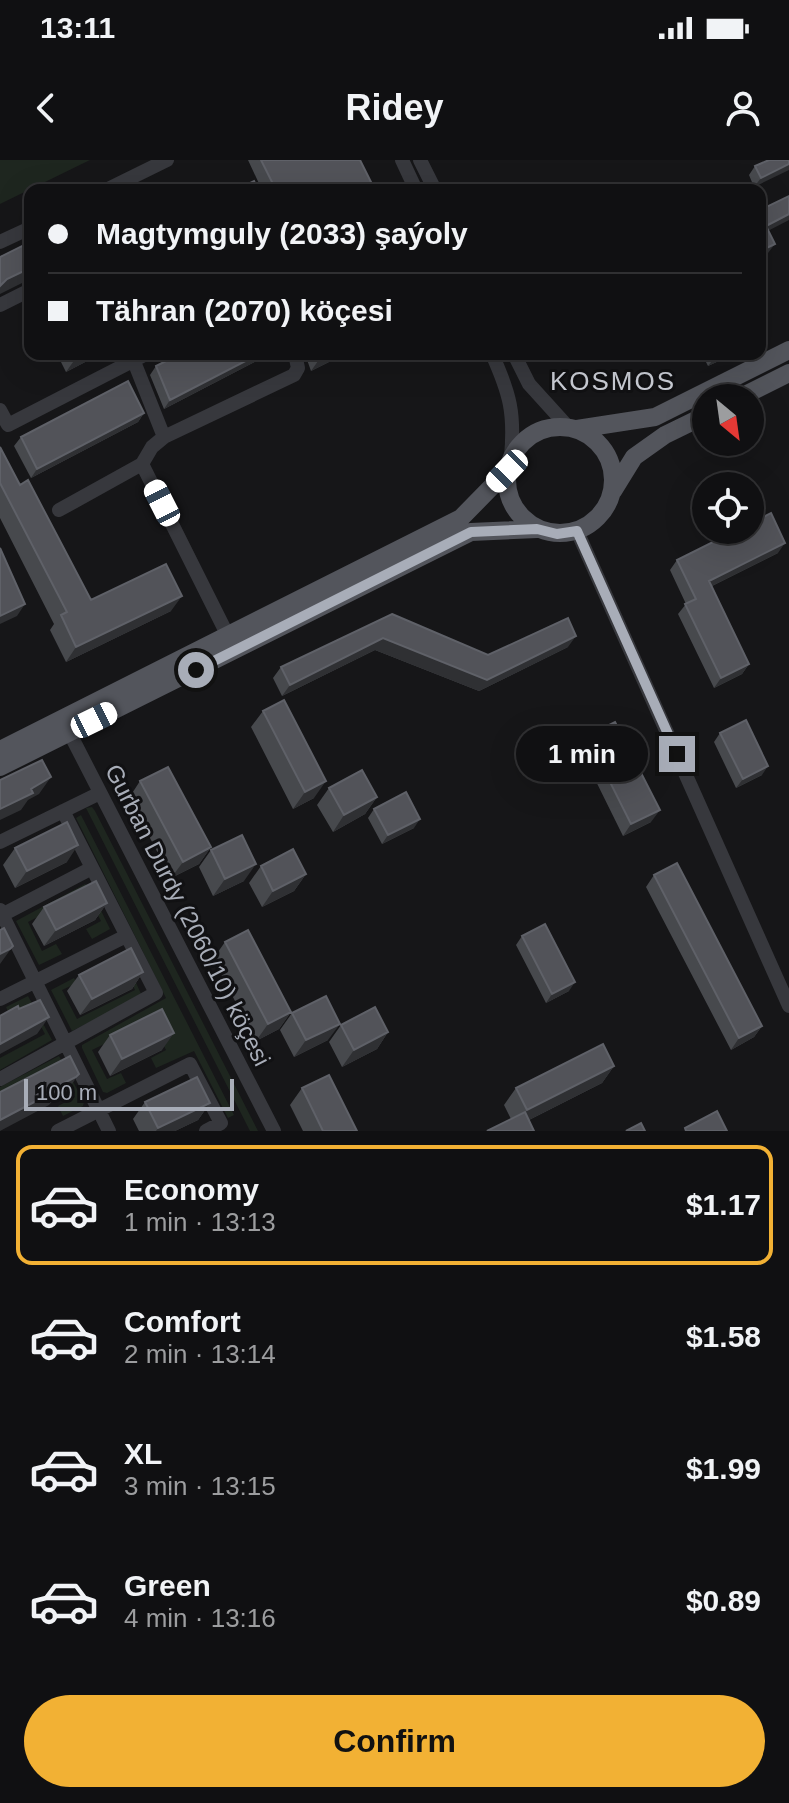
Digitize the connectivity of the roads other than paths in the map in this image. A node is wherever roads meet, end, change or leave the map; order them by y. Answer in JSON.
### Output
{"nodes":[{"id":1,"x":167,"y":160,"type":"edge"},
{"id":2,"x":402,"y":160,"type":"edge"},
{"id":3,"x":420,"y":160,"type":"edge"},
{"id":4,"x":118,"y":184,"type":"edge"},
{"id":5,"x":413,"y":184,"type":"edge"},
{"id":6,"x":432,"y":184,"type":"edge"},
{"id":7,"x":24,"y":231,"type":"edge"},
{"id":8,"x":0,"y":242,"type":"edge"},
{"id":9,"x":24,"y":293,"type":"edge"},
{"id":10,"x":0,"y":305,"type":"edge"},
{"id":11,"x":789,"y":350,"type":"edge"},
{"id":12,"x":129,"y":360,"type":"edge"},
{"id":13,"x":137,"y":360,"type":"edge"},
{"id":14,"x":296,"y":360,"type":"edge"},
{"id":15,"x":495,"y":360,"type":"edge"},
{"id":16,"x":517,"y":360,"type":"edge"},
{"id":17,"x":789,"y":373,"type":"edge"},
{"id":18,"x":764,"y":386,"type":"edge"},
{"id":19,"x":0,"y":410,"type":"edge"},
{"id":20,"x":692,"y":422,"type":"edge"},
{"id":21,"x":572,"y":428,"type":"junction"},
{"id":22,"x":164,"y":437,"type":"junction"},
{"id":23,"x":142,"y":464,"type":"junction"},
{"id":24,"x":509,"y":464,"type":"junction"},
{"id":25,"x":612,"y":493,"type":"junction"},
{"id":26,"x":59,"y":510,"type":"dead end"},
{"id":27,"x":537,"y":529,"type":"junction"},
{"id":28,"x":577,"y":531,"type":"junction"},
{"id":29,"x":228,"y":636,"type":"junction"},
{"id":30,"x":66,"y":726,"type":"junction"},
{"id":31,"x":0,"y":750,"type":"edge"},
{"id":32,"x":0,"y":767,"type":"edge"},
{"id":33,"x":100,"y":793,"type":"junction"},
{"id":34,"x":63,"y":811,"type":"junction"},
{"id":35,"x":0,"y":842,"type":"edge"},
{"id":36,"x":92,"y":868,"type":"junction"},
{"id":37,"x":1,"y":914,"type":"edge"},
{"id":38,"x":126,"y":936,"type":"junction"},
{"id":39,"x":36,"y":981,"type":"junction"},
{"id":40,"x":0,"y":999,"type":"edge"},
{"id":41,"x":789,"y":1006,"type":"edge"},
{"id":42,"x":65,"y":1043,"type":"junction"},
{"id":43,"x":0,"y":1079,"type":"edge"},
{"id":44,"x":98,"y":1110,"type":"junction"},
{"id":45,"x":58,"y":1131,"type":"edge"},
{"id":46,"x":109,"y":1131,"type":"edge"},
{"id":47,"x":206,"y":1131,"type":"edge"},
{"id":48,"x":274,"y":1131,"type":"edge"}],
"edges":[{"from":1,"to":4,"type":"street"},
{"from":2,"to":5,"type":"street"},
{"from":3,"to":6,"type":"street"},
{"from":7,"to":8,"type":"street"},
{"from":9,"to":10,"type":"street"},
{"from":11,"to":21,"type":"main road"},
{"from":12,"to":19,"type":"street"},
{"from":13,"to":22,"type":"street"},
{"from":14,"to":22,"type":"street"},
{"from":15,"to":24,"type":"street"},
{"from":16,"to":21,"type":"street"},
{"from":17,"to":18,"type":"main road"},
{"from":20,"to":25,"type":"main road"},
{"from":21,"to":24,"type":"main road"},
{"from":21,"to":25,"type":"main road"},
{"from":22,"to":23,"type":"street"},
{"from":23,"to":26,"type":"street"},
{"from":23,"to":29,"type":"street"},
{"from":24,"to":27,"type":"main road"},
{"from":24,"to":29,"type":"main road"},
{"from":25,"to":28,"type":"main road"},
{"from":27,"to":28,"type":"main road"},
{"from":27,"to":30,"type":"main road"},
{"from":28,"to":41,"type":"street"},
{"from":29,"to":30,"type":"main road"},
{"from":30,"to":31,"type":"main road"},
{"from":30,"to":32,"type":"main road"},
{"from":30,"to":33,"type":"street","name":"Gurban Durdy (2060/10) köçesi"},
{"from":33,"to":34,"type":"street"},
{"from":33,"to":48,"type":"street","name":"Gurban Durdy (2060/10) köçesi"},
{"from":34,"to":35,"type":"street"},
{"from":34,"to":36,"type":"street"},
{"from":36,"to":37,"type":"street"},
{"from":36,"to":38,"type":"street"},
{"from":37,"to":39,"type":"street"},
{"from":38,"to":39,"type":"street"},
{"from":38,"to":42,"type":"street"},
{"from":39,"to":40,"type":"street"},
{"from":39,"to":42,"type":"street"},
{"from":42,"to":43,"type":"street"},
{"from":42,"to":44,"type":"street"},
{"from":44,"to":45,"type":"street"},
{"from":44,"to":46,"type":"street"},
{"from":44,"to":47,"type":"street"}]}
